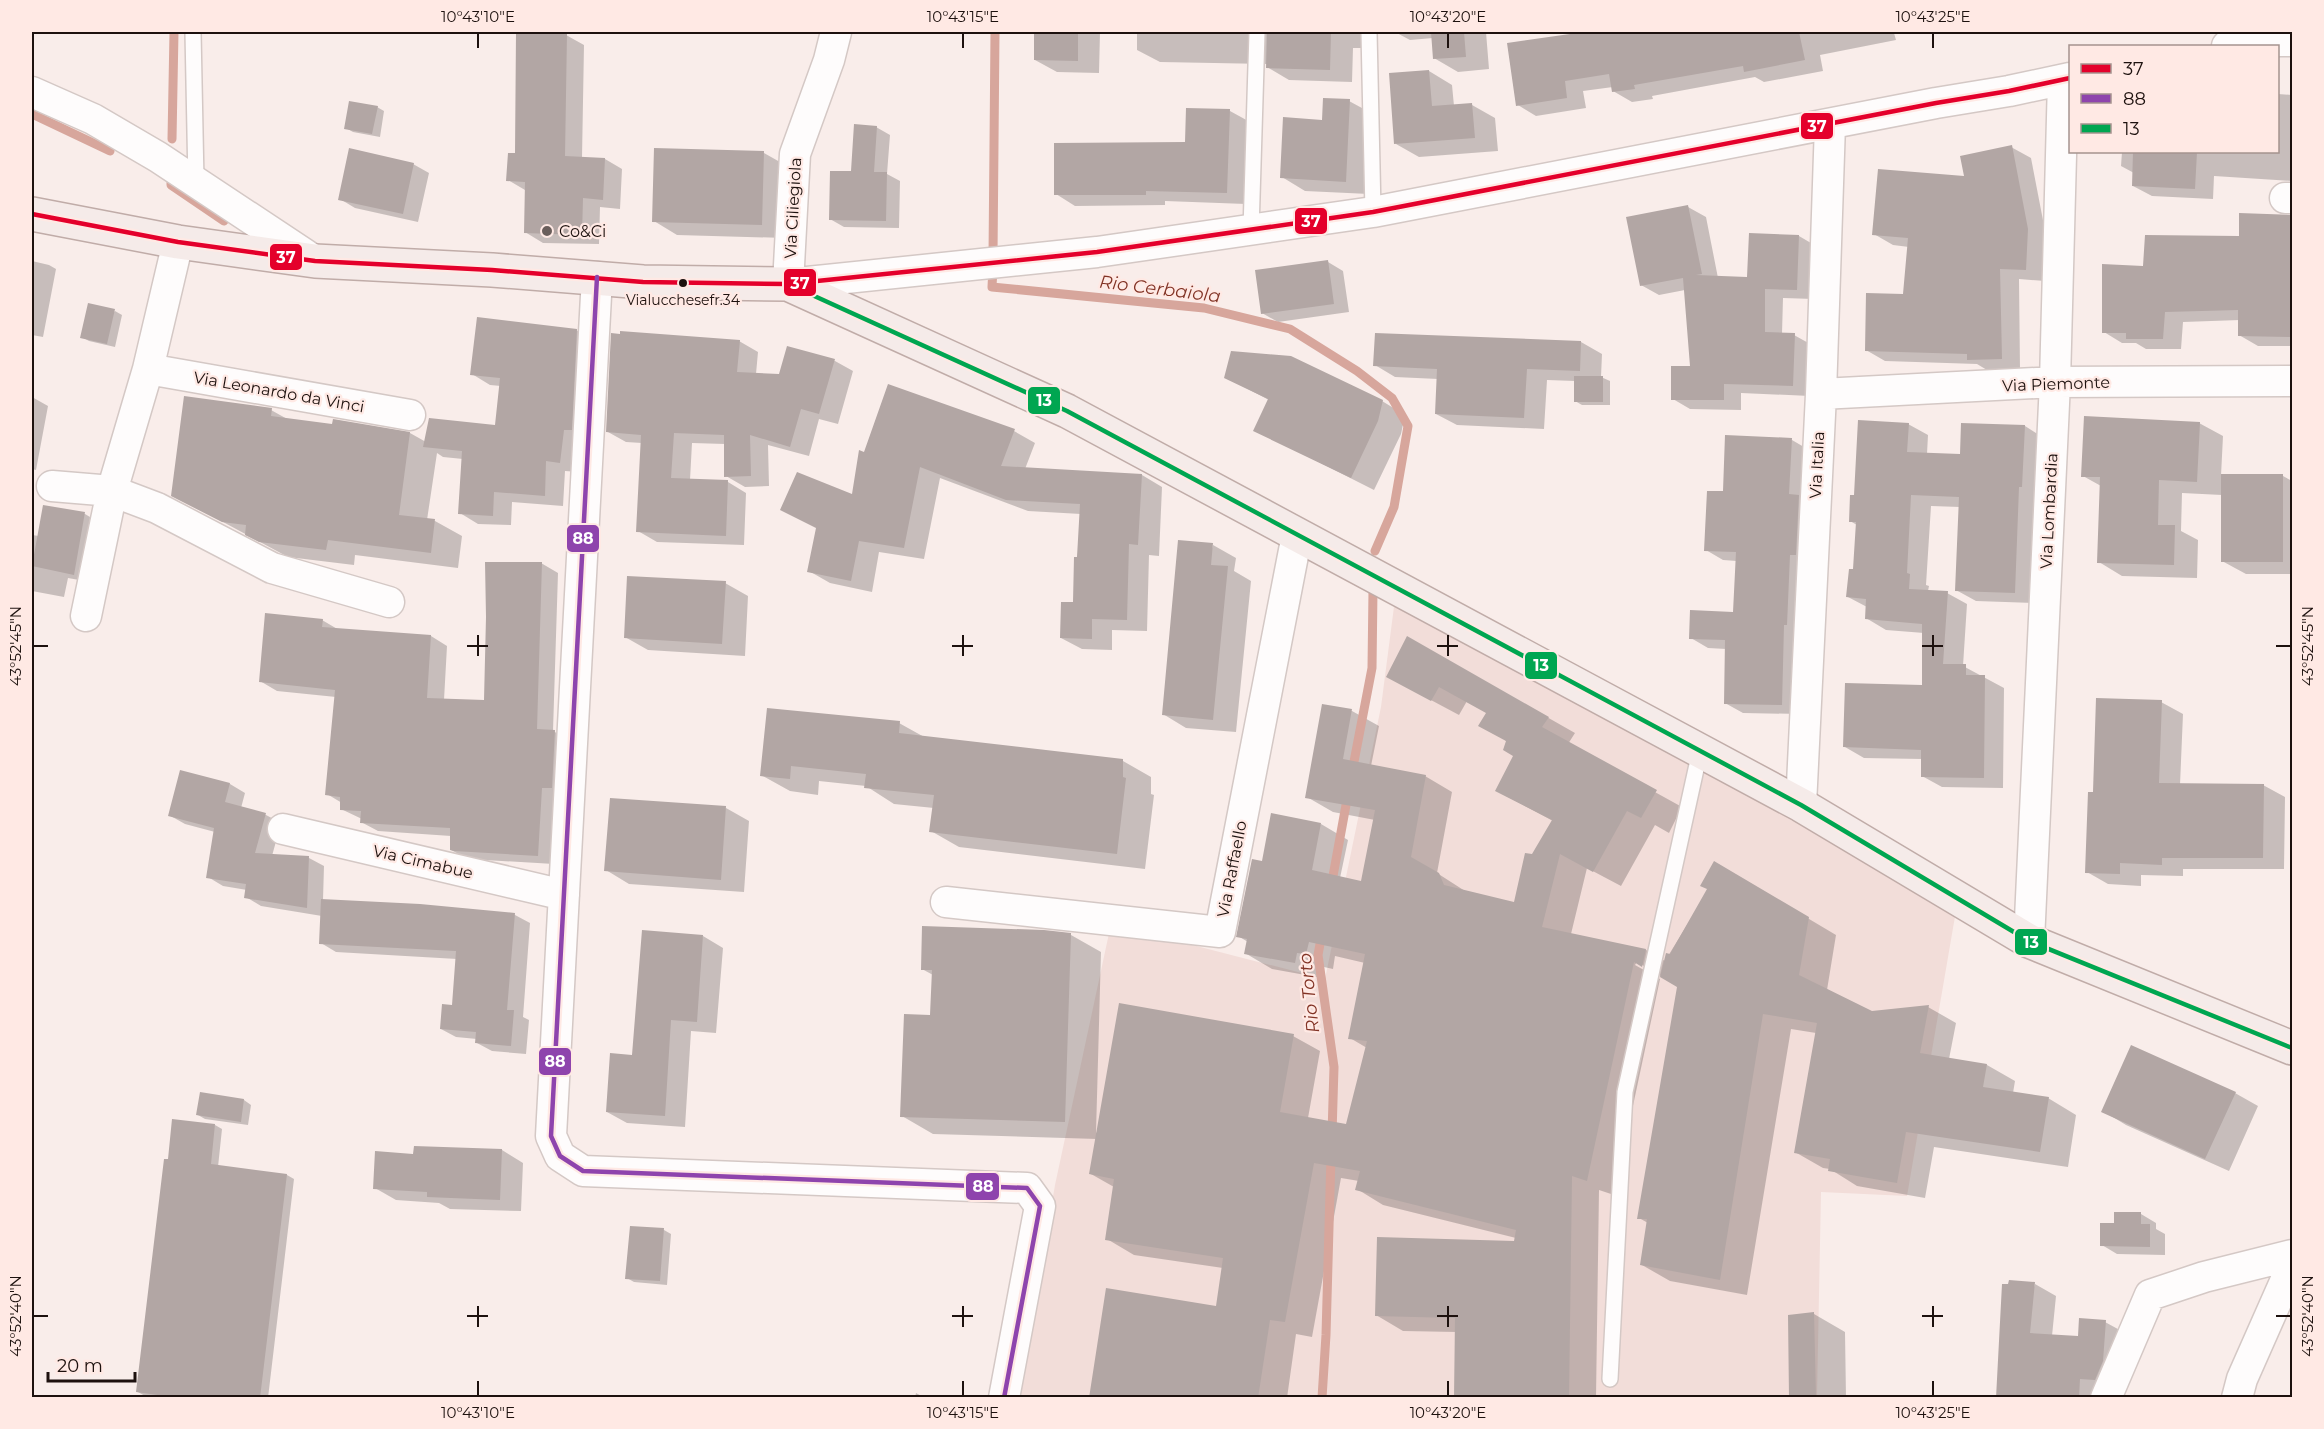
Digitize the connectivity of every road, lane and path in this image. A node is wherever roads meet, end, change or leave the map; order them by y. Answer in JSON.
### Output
{"nodes":[{"id":1,"x":193,"y":32,"type":"edge"},
{"id":2,"x":836,"y":32,"type":"edge"},
{"id":3,"x":1257,"y":32,"type":"edge"},
{"id":4,"x":1369,"y":32,"type":"edge"},
{"id":5,"x":2292,"y":41,"type":"edge"},
{"id":6,"x":2237,"y":45,"type":"edge"},
{"id":7,"x":2067,"y":79,"type":"edge"},
{"id":8,"x":32,"y":92,"type":"edge"},
{"id":9,"x":1830,"y":124,"type":"junction"},
{"id":10,"x":196,"y":182,"type":"junction"},
{"id":11,"x":1373,"y":212,"type":"junction"},
{"id":12,"x":32,"y":214,"type":"edge"},
{"id":13,"x":1251,"y":230,"type":"junction"},
{"id":14,"x":178,"y":243,"type":"junction"},
{"id":15,"x":315,"y":261,"type":"junction"},
{"id":16,"x":597,"y":277,"type":"junction"},
{"id":17,"x":788,"y":284,"type":"junction"},
{"id":18,"x":148,"y":369,"type":"junction"},
{"id":19,"x":2292,"y":381,"type":"edge"},
{"id":20,"x":2055,"y":382,"type":"junction"},
{"id":21,"x":1821,"y":394,"type":"junction"},
{"id":22,"x":410,"y":415,"type":"dead end"},
{"id":23,"x":52,"y":486,"type":"dead end"},
{"id":24,"x":112,"y":491,"type":"junction"},
{"id":25,"x":1297,"y":535,"type":"junction"},
{"id":26,"x":389,"y":602,"type":"dead end"},
{"id":27,"x":86,"y":616,"type":"dead end"},
{"id":28,"x":1700,"y":751,"type":"junction"},
{"id":29,"x":1802,"y":805,"type":"junction"},
{"id":30,"x":284,"y":829,"type":"dead end"},
{"id":31,"x":564,"y":895,"type":"junction"},
{"id":32,"x":946,"y":902,"type":"dead end"},
{"id":33,"x":2029,"y":941,"type":"junction"},
{"id":34,"x":2292,"y":1048,"type":"edge"},
{"id":35,"x":2292,"y":1255,"type":"edge"},
{"id":36,"x":2292,"y":1266,"type":"edge"},
{"id":37,"x":1610,"y":1379,"type":"dead end"},
{"id":38,"x":1004,"y":1398,"type":"edge"},
{"id":39,"x":2106,"y":1398,"type":"edge"},
{"id":40,"x":2237,"y":1398,"type":"edge"}],
"edges":[{"from":1,"to":10,"type":"lane"},
{"from":2,"to":17,"type":"street","name":"Via Ciliegiola"},
{"from":3,"to":13,"type":"lane"},
{"from":4,"to":11,"type":"lane"},
{"from":5,"to":6,"type":"street"},
{"from":7,"to":9,"type":"street"},
{"from":7,"to":20,"type":"street","name":"Via Lombardia"},
{"from":8,"to":10,"type":"street"},
{"from":9,"to":11,"type":"street"},
{"from":9,"to":21,"type":"street","name":"Via Italia"},
{"from":10,"to":15,"type":"street"},
{"from":11,"to":13,"type":"street"},
{"from":12,"to":14,"type":"main road"},
{"from":13,"to":17,"type":"street"},
{"from":14,"to":15,"type":"main road"},
{"from":14,"to":18,"type":"street"},
{"from":15,"to":16,"type":"main road"},
{"from":16,"to":17,"type":"main road"},
{"from":16,"to":31,"type":"street"},
{"from":17,"to":25,"type":"main road"},
{"from":18,"to":22,"type":"street","name":"Via Leonardo da Vinci"},
{"from":18,"to":24,"type":"street"},
{"from":19,"to":20,"type":"street","name":"Via Piemonte"},
{"from":20,"to":21,"type":"street","name":"Via Piemonte"},
{"from":20,"to":33,"type":"street","name":"Via Lombardia"},
{"from":21,"to":29,"type":"street","name":"Via Italia"},
{"from":23,"to":24,"type":"street"},
{"from":24,"to":26,"type":"street"},
{"from":24,"to":27,"type":"street"},
{"from":25,"to":28,"type":"main road"},
{"from":25,"to":32,"type":"street","name":"Via Raffaello"},
{"from":28,"to":29,"type":"main road"},
{"from":28,"to":37,"type":"lane"},
{"from":29,"to":33,"type":"main road"},
{"from":30,"to":31,"type":"street","name":"Via Cimabue"},
{"from":31,"to":38,"type":"street"},
{"from":33,"to":34,"type":"main road"},
{"from":35,"to":39,"type":"street"},
{"from":36,"to":40,"type":"street"}]}
